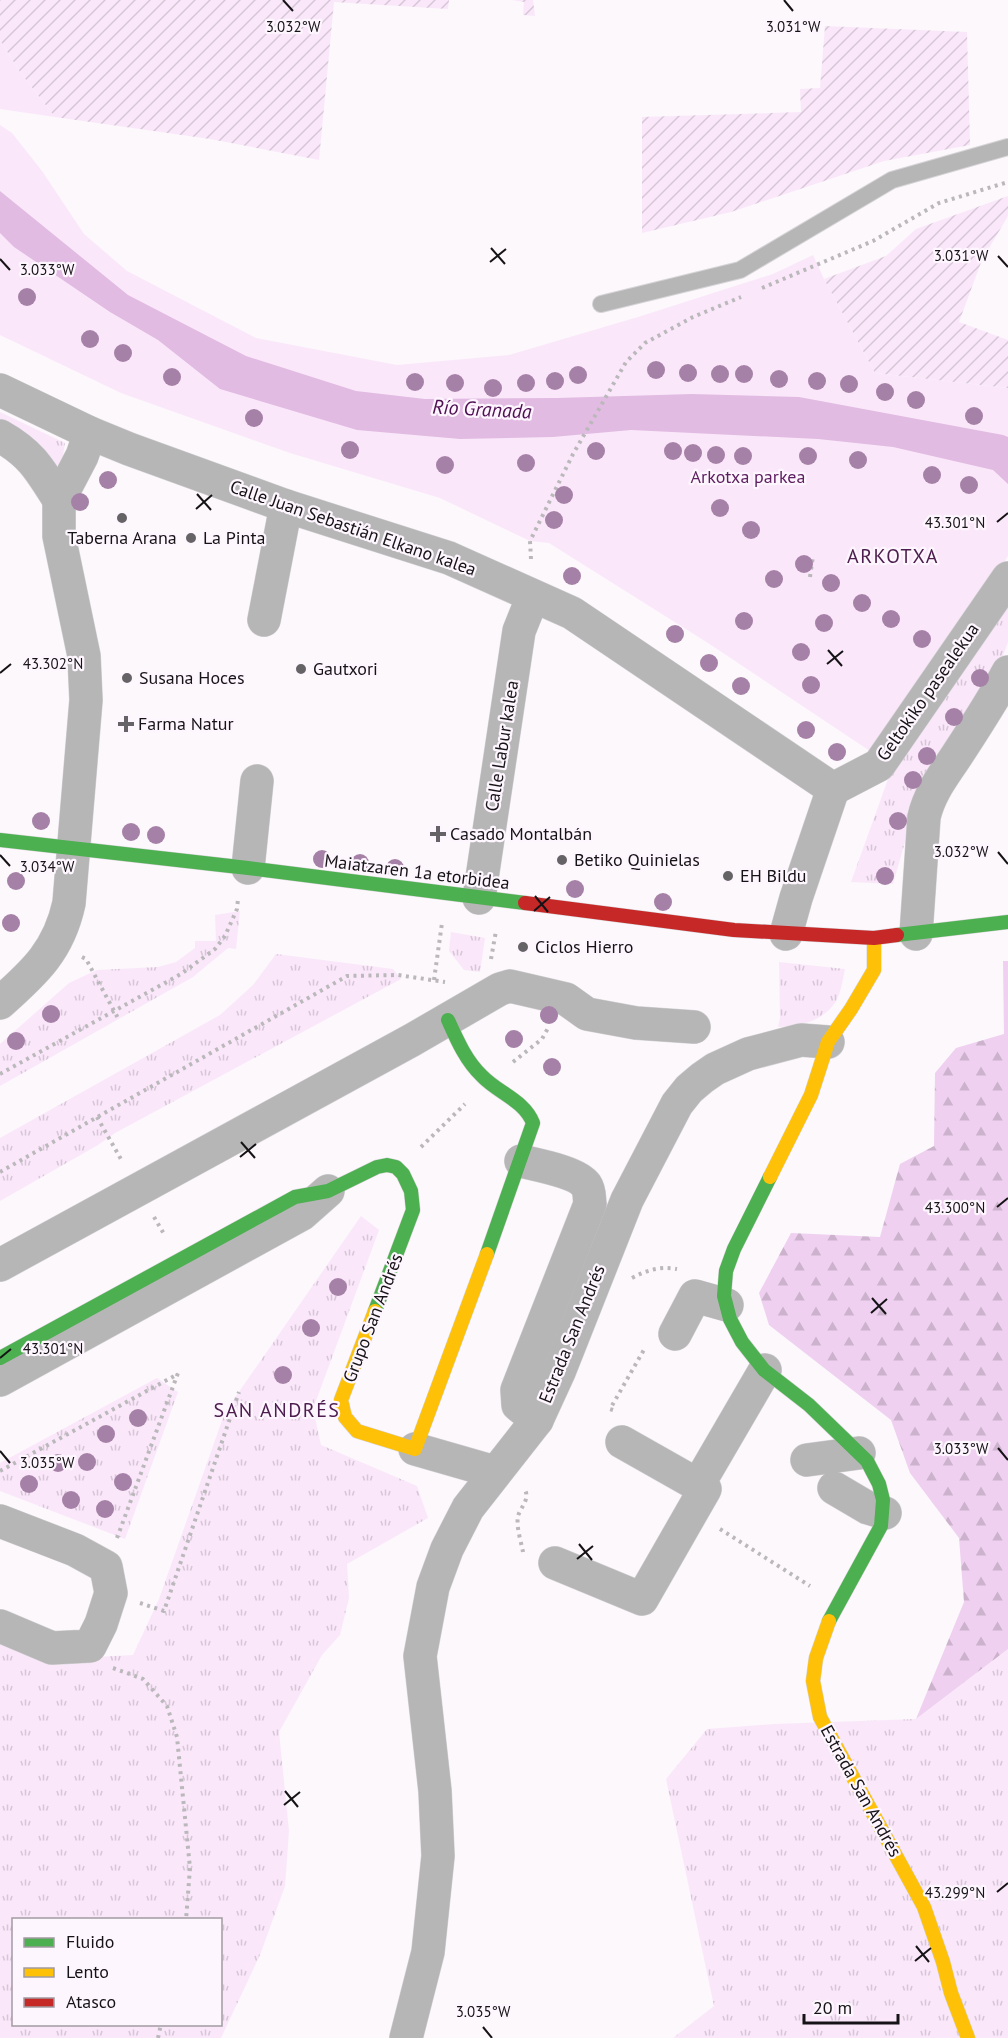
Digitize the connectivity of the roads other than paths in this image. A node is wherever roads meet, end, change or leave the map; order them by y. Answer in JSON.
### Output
{"nodes":[{"id":1,"x":1008,"y":147,"type":"edge"},
{"id":2,"x":601,"y":304,"type":"dead end"},
{"id":3,"x":0,"y":390,"type":"edge"},
{"id":4,"x":90,"y":433,"type":"junction"},
{"id":5,"x":0,"y":436,"type":"edge"},
{"id":6,"x":59,"y":500,"type":"junction"},
{"id":7,"x":286,"y":506,"type":"junction"},
{"id":8,"x":1008,"y":578,"type":"edge"},
{"id":9,"x":533,"y":596,"type":"junction"},
{"id":10,"x":264,"y":620,"type":"dead end"},
{"id":11,"x":1008,"y":672,"type":"edge"},
{"id":12,"x":257,"y":782,"type":"dead end"},
{"id":13,"x":833,"y":789,"type":"junction"},
{"id":14,"x":0,"y":840,"type":"edge"},
{"id":15,"x":74,"y":849,"type":"junction"},
{"id":16,"x":245,"y":868,"type":"junction"},
{"id":17,"x":490,"y":900,"type":"junction"},
{"id":18,"x":1008,"y":922,"type":"edge"},
{"id":19,"x":786,"y":934,"type":"junction"},
{"id":20,"x":916,"y":934,"type":"junction"},
{"id":21,"x":874,"y":938,"type":"junction"},
{"id":22,"x":0,"y":1003,"type":"edge"},
{"id":23,"x":448,"y":1020,"type":"junction"},
{"id":24,"x":694,"y":1027,"type":"dead end"},
{"id":25,"x":828,"y":1042,"type":"junction"},
{"id":26,"x":521,"y":1161,"type":"junction"},
{"id":27,"x":328,"y":1191,"type":"junction"},
{"id":28,"x":0,"y":1265,"type":"edge"},
{"id":29,"x":725,"y":1295,"type":"junction"},
{"id":30,"x":675,"y":1334,"type":"road end"},
{"id":31,"x":0,"y":1358,"type":"edge"},
{"id":32,"x":765,"y":1370,"type":"junction"},
{"id":33,"x":0,"y":1380,"type":"edge"},
{"id":34,"x":537,"y":1420,"type":"junction"},
{"id":35,"x":622,"y":1442,"type":"dead end"},
{"id":36,"x":414,"y":1449,"type":"junction"},
{"id":37,"x":859,"y":1453,"type":"junction"},
{"id":38,"x":807,"y":1460,"type":"dead end"},
{"id":39,"x":495,"y":1472,"type":"junction"},
{"id":40,"x":698,"y":1485,"type":"junction"},
{"id":41,"x":834,"y":1488,"type":"dead end"},
{"id":42,"x":885,"y":1512,"type":"junction"},
{"id":43,"x":0,"y":1521,"type":"edge"},
{"id":44,"x":555,"y":1563,"type":"road end"},
{"id":45,"x":0,"y":1626,"type":"edge"},
{"id":46,"x":406,"y":2038,"type":"edge"},
{"id":47,"x":969,"y":2038,"type":"edge"}],
"edges":[{"from":1,"to":2,"type":"lane"},
{"from":3,"to":4,"type":"street","name":"Calle Juan Sebastián Elkano kalea"},
{"from":4,"to":6,"type":"street"},
{"from":4,"to":7,"type":"street","name":"Calle Juan Sebastián Elkano kalea"},
{"from":5,"to":6,"type":"street"},
{"from":6,"to":15,"type":"street"},
{"from":7,"to":9,"type":"street","name":"Calle Juan Sebastián Elkano kalea"},
{"from":7,"to":10,"type":"street"},
{"from":8,"to":13,"type":"street","name":"Geltokiko pasealekua"},
{"from":9,"to":13,"type":"street","name":"Calle Juan Sebastián Elkano kalea"},
{"from":9,"to":17,"type":"street","name":"Calle Labur kalea"},
{"from":11,"to":20,"type":"street"},
{"from":12,"to":16,"type":"street"},
{"from":13,"to":19,"type":"street"},
{"from":14,"to":15,"type":"street","name":"Maiatzaren 1a etorbidea"},
{"from":15,"to":16,"type":"street","name":"Maiatzaren 1a etorbidea"},
{"from":15,"to":22,"type":"street"},
{"from":16,"to":17,"type":"street","name":"Maiatzaren 1a etorbidea"},
{"from":17,"to":19,"type":"street","name":"Maiatzaren 1a etorbidea"},
{"from":18,"to":20,"type":"street","name":"Maiatzaren 1a etorbidea"},
{"from":19,"to":21,"type":"street","name":"Maiatzaren 1a etorbidea"},
{"from":20,"to":21,"type":"street","name":"Maiatzaren 1a etorbidea"},
{"from":21,"to":25,"type":"street"},
{"from":23,"to":24,"type":"street"},
{"from":23,"to":26,"type":"street"},
{"from":23,"to":28,"type":"street"},
{"from":25,"to":29,"type":"street"},
{"from":25,"to":34,"type":"street","name":"Estrada San Andrés"},
{"from":26,"to":34,"type":"street"},
{"from":26,"to":36,"type":"street"},
{"from":27,"to":31,"type":"street","name":"Grupo San Andrés"},
{"from":27,"to":33,"type":"street","name":"Grupo San Andrés"},
{"from":27,"to":36,"type":"street","name":"Grupo San Andrés"},
{"from":29,"to":30,"type":"street"},
{"from":29,"to":32,"type":"street"},
{"from":32,"to":37,"type":"street"},
{"from":32,"to":40,"type":"street"},
{"from":34,"to":39,"type":"street","name":"Estrada San Andrés"},
{"from":35,"to":40,"type":"street"},
{"from":36,"to":39,"type":"street"},
{"from":37,"to":38,"type":"street"},
{"from":37,"to":42,"type":"street"},
{"from":39,"to":46,"type":"street","name":"Estrada San Andrés"},
{"from":40,"to":44,"type":"street"},
{"from":41,"to":42,"type":"street"},
{"from":42,"to":47,"type":"street","name":"Estrada San Andrés"},
{"from":43,"to":45,"type":"street"}]}
